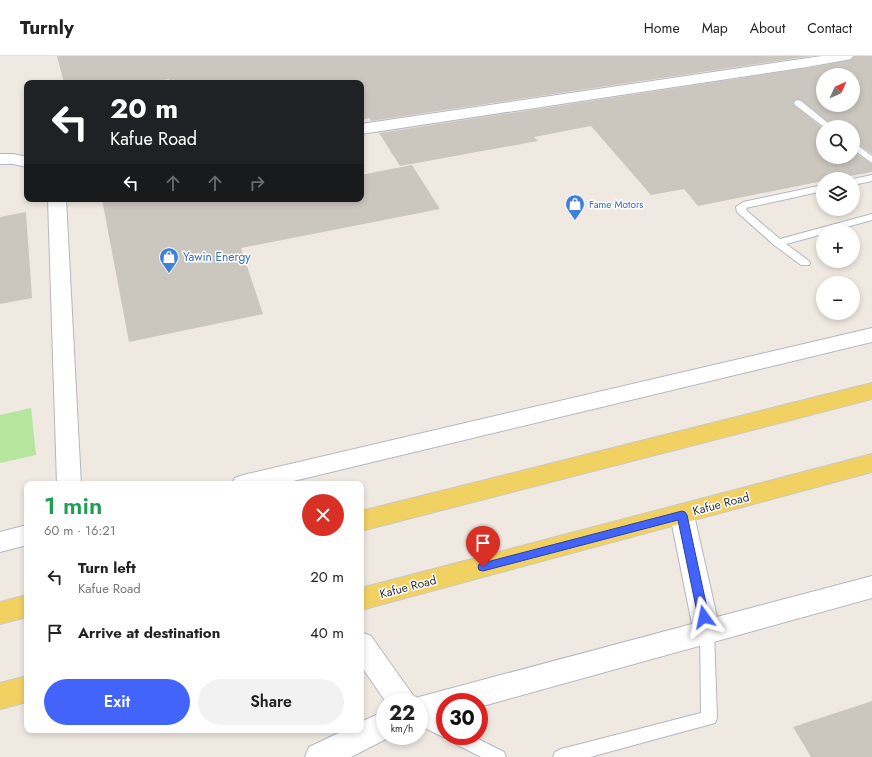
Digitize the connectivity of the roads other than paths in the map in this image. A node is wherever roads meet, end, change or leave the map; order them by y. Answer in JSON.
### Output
{"nodes":[{"id":1,"x":846,"y":56,"type":"edge"},
{"id":2,"x":803,"y":60,"type":"edge"},
{"id":3,"x":798,"y":103,"type":"dead end"},
{"id":4,"x":820,"y":120,"type":"edge"},
{"id":5,"x":364,"y":128,"type":"edge"},
{"id":6,"x":860,"y":151,"type":"edge"},
{"id":7,"x":0,"y":160,"type":"edge"},
{"id":8,"x":872,"y":160,"type":"edge"},
{"id":9,"x":24,"y":161,"type":"edge"},
{"id":10,"x":872,"y":178,"type":"edge"},
{"id":11,"x":860,"y":181,"type":"edge"},
{"id":12,"x":816,"y":189,"type":"edge"},
{"id":13,"x":57,"y":202,"type":"edge"},
{"id":14,"x":872,"y":217,"type":"edge"},
{"id":15,"x":778,"y":244,"type":"junction"},
{"id":16,"x":805,"y":263,"type":"dead end"},
{"id":17,"x":872,"y":335,"type":"edge"},
{"id":18,"x":872,"y":391,"type":"edge"},
{"id":19,"x":872,"y":463,"type":"edge"},
{"id":20,"x":69,"y":481,"type":"edge"},
{"id":21,"x":256,"y":481,"type":"edge"},
{"id":22,"x":682,"y":515,"type":"junction"},
{"id":23,"x":364,"y":520,"type":"edge"},
{"id":24,"x":24,"y":536,"type":"edge"},
{"id":25,"x":0,"y":542,"type":"edge"},
{"id":26,"x":872,"y":587,"type":"edge"},
{"id":27,"x":364,"y":598,"type":"edge"},
{"id":28,"x":24,"y":607,"type":"edge"},
{"id":29,"x":0,"y":613,"type":"edge"},
{"id":30,"x":707,"y":632,"type":"junction"},
{"id":31,"x":364,"y":648,"type":"edge"},
{"id":32,"x":24,"y":690,"type":"edge"},
{"id":33,"x":396,"y":693,"type":"edge"},
{"id":34,"x":482,"y":693,"type":"edge"},
{"id":35,"x":0,"y":696,"type":"edge"},
{"id":36,"x":376,"y":729,"type":"edge"},
{"id":37,"x":474,"y":745,"type":"edge"},
{"id":38,"x":320,"y":757,"type":"edge"},
{"id":39,"x":498,"y":757,"type":"edge"},
{"id":40,"x":561,"y":757,"type":"edge"}],
"edges":[{"from":1,"to":2,"type":"street"},
{"from":2,"to":5,"type":"street"},
{"from":3,"to":4,"type":"lane"},
{"from":6,"to":8,"type":"lane"},
{"from":7,"to":9,"type":"street"},
{"from":10,"to":11,"type":"lane"},
{"from":12,"to":15,"type":"lane"},
{"from":13,"to":20,"type":"street"},
{"from":14,"to":15,"type":"lane"},
{"from":15,"to":16,"type":"lane"},
{"from":17,"to":21,"type":"street"},
{"from":18,"to":23,"type":"main road"},
{"from":19,"to":22,"type":"main road","name":"Kafue Road"},
{"from":22,"to":27,"type":"main road","name":"Kafue Road"},
{"from":22,"to":30,"type":"street"},
{"from":24,"to":25,"type":"street"},
{"from":26,"to":30,"type":"street"},
{"from":28,"to":29,"type":"main road"},
{"from":30,"to":34,"type":"street"},
{"from":30,"to":40,"type":"lane"},
{"from":31,"to":33,"type":"street"},
{"from":32,"to":35,"type":"main road"},
{"from":36,"to":38,"type":"street"},
{"from":37,"to":39,"type":"lane"}]}
